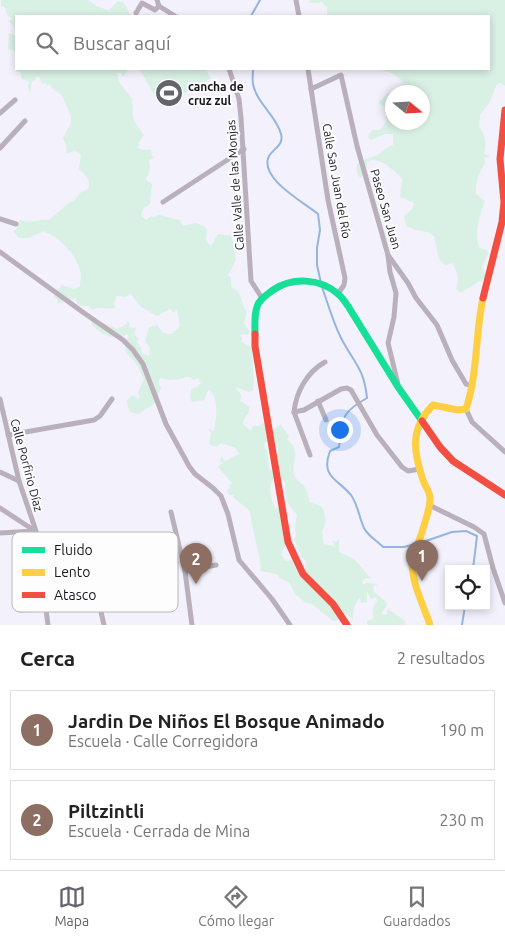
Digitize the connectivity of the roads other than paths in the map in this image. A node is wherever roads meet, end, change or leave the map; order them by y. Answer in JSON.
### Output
{"nodes":[{"id":1,"x":296,"y":0,"type":"edge"},
{"id":2,"x":158,"y":3,"type":"edge"},
{"id":3,"x":136,"y":13,"type":"dead end"},
{"id":4,"x":174,"y":15,"type":"edge"},
{"id":5,"x":299,"y":15,"type":"edge"},
{"id":6,"x":230,"y":70,"type":"edge"},
{"id":7,"x":308,"y":70,"type":"edge"},
{"id":8,"x":312,"y":89,"type":"junction"},
{"id":9,"x":15,"y":100,"type":"dead end"},
{"id":10,"x":505,"y":110,"type":"edge"},
{"id":11,"x":0,"y":114,"type":"edge"},
{"id":12,"x":25,"y":121,"type":"dead end"},
{"id":13,"x":0,"y":137,"type":"edge"},
{"id":14,"x":1,"y":147,"type":"edge"},
{"id":15,"x":244,"y":149,"type":"junction"},
{"id":16,"x":163,"y":202,"type":"dead end"},
{"id":17,"x":0,"y":219,"type":"edge"},
{"id":18,"x":16,"y":224,"type":"dead end"},
{"id":19,"x":0,"y":252,"type":"edge"},
{"id":20,"x":388,"y":255,"type":"junction"},
{"id":21,"x":338,"y":294,"type":"junction"},
{"id":22,"x":262,"y":298,"type":"junction"},
{"id":23,"x":325,"y":362,"type":"dead end"},
{"id":24,"x":472,"y":386,"type":"junction"},
{"id":25,"x":398,"y":387,"type":"junction"},
{"id":26,"x":0,"y":399,"type":"edge"},
{"id":27,"x":112,"y":400,"type":"dead end"},
{"id":28,"x":318,"y":401,"type":"junction"},
{"id":29,"x":466,"y":409,"type":"junction"},
{"id":30,"x":294,"y":412,"type":"junction"},
{"id":31,"x":421,"y":418,"type":"junction"},
{"id":32,"x":326,"y":420,"type":"dead end"},
{"id":33,"x":8,"y":435,"type":"junction"},
{"id":34,"x":505,"y":452,"type":"edge"},
{"id":35,"x":310,"y":455,"type":"dead end"},
{"id":36,"x":420,"y":469,"type":"junction"},
{"id":37,"x":0,"y":472,"type":"edge"},
{"id":38,"x":19,"y":481,"type":"junction"},
{"id":39,"x":505,"y":495,"type":"edge"},
{"id":40,"x":429,"y":505,"type":"junction"},
{"id":41,"x":0,"y":508,"type":"edge"},
{"id":42,"x":171,"y":512,"type":"dead end"},
{"id":43,"x":36,"y":531,"type":"junction"},
{"id":44,"x":18,"y":532,"type":"edge"},
{"id":45,"x":176,"y":532,"type":"edge"},
{"id":46,"x":178,"y":542,"type":"edge"},
{"id":47,"x":216,"y":565,"type":"dead end"},
{"id":48,"x":185,"y":571,"type":"junction"},
{"id":49,"x":505,"y":603,"type":"edge"},
{"id":50,"x":46,"y":612,"type":"edge"},
{"id":51,"x":101,"y":612,"type":"edge"},
{"id":52,"x":48,"y":625,"type":"edge"},
{"id":53,"x":104,"y":625,"type":"edge"},
{"id":54,"x":192,"y":625,"type":"edge"},
{"id":55,"x":290,"y":625,"type":"edge"},
{"id":56,"x":346,"y":625,"type":"edge"},
{"id":57,"x":430,"y":625,"type":"edge"}],
"edges":[{"from":1,"to":5,"type":"street"},
{"from":2,"to":3,"type":"street"},
{"from":2,"to":4,"type":"street"},
{"from":6,"to":15,"type":"street","name":"Calle Valle de las Monjas"},
{"from":7,"to":8,"type":"street","name":"Calle San Juan del Río"},
{"from":8,"to":20,"type":"street","name":"Paseo San Juan"},
{"from":8,"to":21,"type":"street","name":"Calle San Juan del Río"},
{"from":9,"to":11,"type":"street"},
{"from":10,"to":24,"type":"street"},
{"from":12,"to":14,"type":"street"},
{"from":13,"to":14,"type":"street"},
{"from":15,"to":16,"type":"street"},
{"from":15,"to":22,"type":"street","name":"Calle Valle de las Monjas"},
{"from":17,"to":18,"type":"street"},
{"from":19,"to":55,"type":"street"},
{"from":20,"to":24,"type":"street","name":"Paseo San Juan"},
{"from":20,"to":25,"type":"street"},
{"from":21,"to":22,"type":"street"},
{"from":21,"to":25,"type":"street"},
{"from":22,"to":56,"type":"street"},
{"from":23,"to":30,"type":"street"},
{"from":24,"to":29,"type":"street"},
{"from":25,"to":31,"type":"street"},
{"from":26,"to":33,"type":"street","name":"Calle Porfirio Díaz"},
{"from":27,"to":33,"type":"street"},
{"from":28,"to":30,"type":"street"},
{"from":28,"to":32,"type":"street"},
{"from":28,"to":36,"type":"street"},
{"from":29,"to":31,"type":"street"},
{"from":29,"to":34,"type":"street"},
{"from":30,"to":35,"type":"street"},
{"from":31,"to":36,"type":"street"},
{"from":31,"to":39,"type":"street"},
{"from":33,"to":38,"type":"street","name":"Calle Porfirio Díaz"},
{"from":36,"to":40,"type":"street"},
{"from":37,"to":38,"type":"street"},
{"from":38,"to":43,"type":"street","name":"Calle Porfirio Díaz"},
{"from":40,"to":49,"type":"street"},
{"from":40,"to":57,"type":"street"},
{"from":41,"to":43,"type":"street"},
{"from":42,"to":45,"type":"street"},
{"from":43,"to":44,"type":"street"},
{"from":46,"to":48,"type":"street"},
{"from":47,"to":48,"type":"street"},
{"from":48,"to":54,"type":"street"},
{"from":50,"to":52,"type":"street","name":"Calle Porfirio Díaz"},
{"from":51,"to":53,"type":"street"}]}
